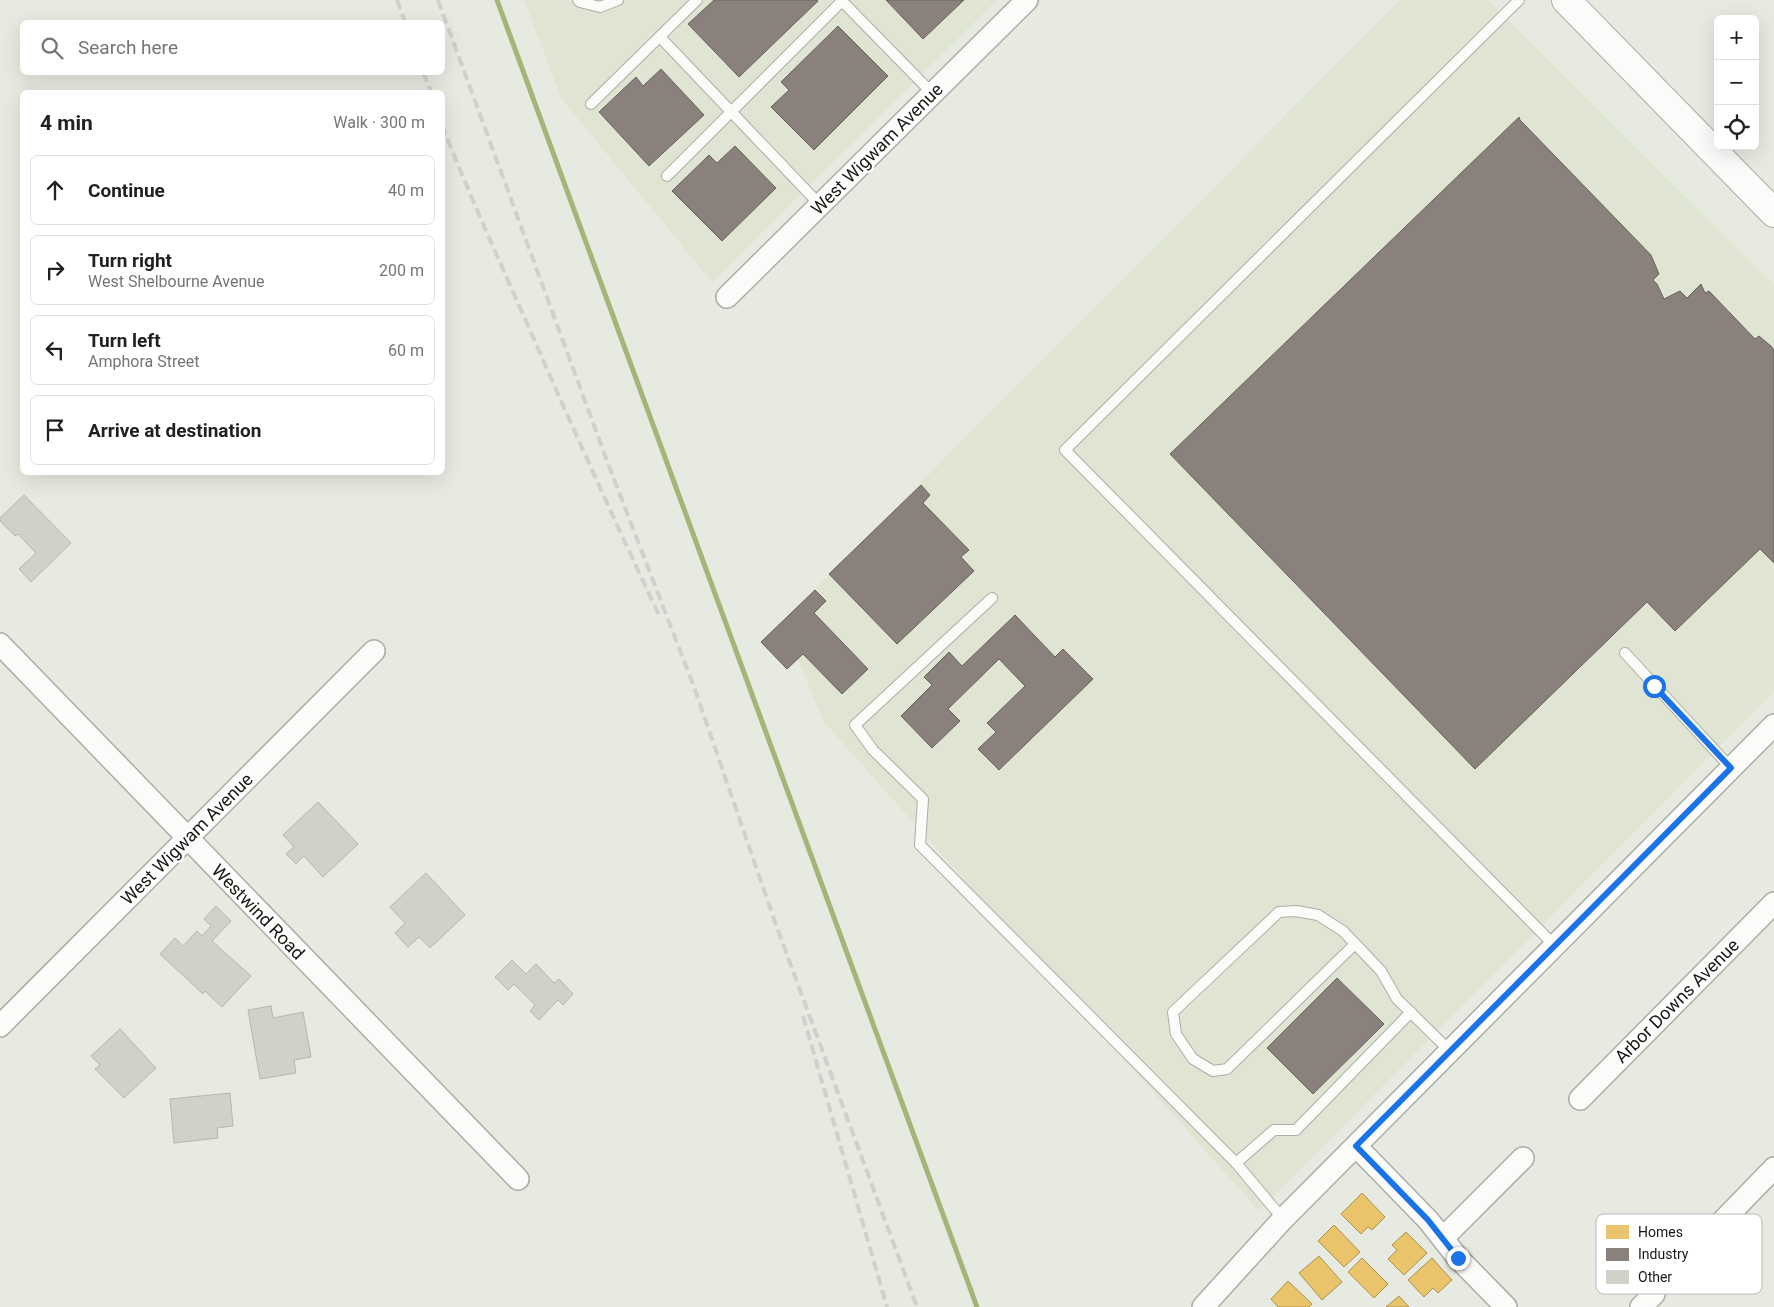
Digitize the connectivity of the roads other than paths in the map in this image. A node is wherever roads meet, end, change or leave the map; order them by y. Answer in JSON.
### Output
{"nodes":[{"id":1,"x":578,"y":0,"type":"edge"},
{"id":2,"x":618,"y":0,"type":"edge"},
{"id":3,"x":697,"y":0,"type":"edge"},
{"id":4,"x":842,"y":0,"type":"edge"},
{"id":5,"x":1027,"y":0,"type":"edge"},
{"id":6,"x":1519,"y":0,"type":"edge"},
{"id":7,"x":1566,"y":0,"type":"edge"},
{"id":8,"x":660,"y":37,"type":"junction"},
{"id":9,"x":933,"y":94,"type":"junction"},
{"id":10,"x":591,"y":104,"type":"dead end"},
{"id":11,"x":732,"y":112,"type":"junction"},
{"id":12,"x":666,"y":176,"type":"dead end"},
{"id":13,"x":820,"y":205,"type":"junction"},
{"id":14,"x":1774,"y":213,"type":"edge"},
{"id":15,"x":727,"y":297,"type":"dead end"},
{"id":16,"x":992,"y":598,"type":"dead end"},
{"id":17,"x":0,"y":644,"type":"edge"},
{"id":18,"x":374,"y":651,"type":"dead end"},
{"id":19,"x":1625,"y":653,"type":"dead end"},
{"id":20,"x":1772,"y":732,"type":"edge"},
{"id":21,"x":1731,"y":768,"type":"junction"},
{"id":22,"x":187,"y":838,"type":"junction"},
{"id":23,"x":1774,"y":903,"type":"edge"},
{"id":24,"x":1355,"y":944,"type":"junction"},
{"id":25,"x":1555,"y":946,"type":"junction"},
{"id":26,"x":1411,"y":1012,"type":"junction"},
{"id":27,"x":0,"y":1026,"type":"edge"},
{"id":28,"x":1450,"y":1051,"type":"junction"},
{"id":29,"x":1580,"y":1099,"type":"dead end"},
{"id":30,"x":1356,"y":1146,"type":"junction"},
{"id":31,"x":1523,"y":1158,"type":"dead end"},
{"id":32,"x":1236,"y":1163,"type":"junction"},
{"id":33,"x":1774,"y":1168,"type":"edge"},
{"id":34,"x":518,"y":1179,"type":"dead end"},
{"id":35,"x":1729,"y":1214,"type":"edge"},
{"id":36,"x":1284,"y":1219,"type":"junction"},
{"id":37,"x":1443,"y":1238,"type":"junction"},
{"id":38,"x":1203,"y":1307,"type":"edge"},
{"id":39,"x":1506,"y":1307,"type":"edge"}],
"edges":[{"from":1,"to":2,"type":"lane"},
{"from":3,"to":8,"type":"lane"},
{"from":4,"to":9,"type":"lane"},
{"from":4,"to":11,"type":"lane"},
{"from":5,"to":9,"type":"street","name":"West Wigwam Avenue"},
{"from":6,"to":25,"type":"lane"},
{"from":7,"to":14,"type":"main road"},
{"from":8,"to":10,"type":"lane"},
{"from":8,"to":11,"type":"lane"},
{"from":9,"to":13,"type":"street","name":"West Wigwam Avenue"},
{"from":11,"to":12,"type":"lane"},
{"from":11,"to":13,"type":"lane"},
{"from":13,"to":15,"type":"street","name":"West Wigwam Avenue"},
{"from":16,"to":32,"type":"lane"},
{"from":17,"to":22,"type":"street","name":"Westwind Road"},
{"from":18,"to":22,"type":"street","name":"West Wigwam Avenue"},
{"from":19,"to":21,"type":"lane"},
{"from":20,"to":21,"type":"street"},
{"from":21,"to":25,"type":"street"},
{"from":22,"to":27,"type":"street","name":"West Wigwam Avenue"},
{"from":22,"to":34,"type":"street","name":"Westwind Road"},
{"from":23,"to":29,"type":"street","name":"Arbor Downs Avenue"},
{"from":24,"to":24,"type":"lane"},
{"from":24,"to":26,"type":"lane"},
{"from":25,"to":28,"type":"street"},
{"from":26,"to":28,"type":"lane"},
{"from":26,"to":32,"type":"lane"},
{"from":28,"to":30,"type":"street"},
{"from":30,"to":36,"type":"street"},
{"from":30,"to":37,"type":"street"},
{"from":31,"to":37,"type":"street"},
{"from":32,"to":36,"type":"lane"},
{"from":33,"to":35,"type":"street"},
{"from":36,"to":38,"type":"street"},
{"from":37,"to":39,"type":"street"}]}
